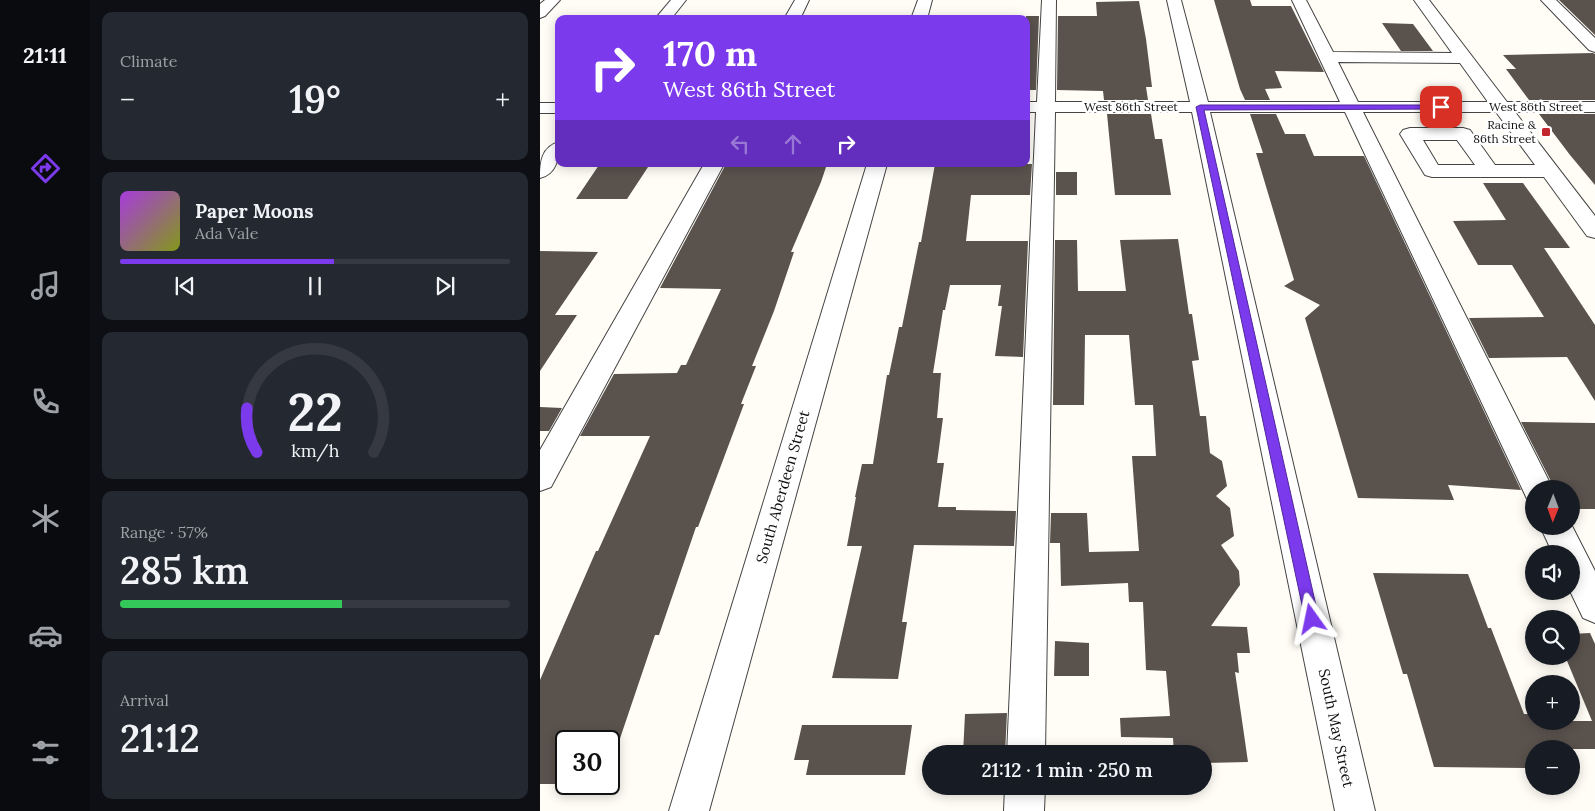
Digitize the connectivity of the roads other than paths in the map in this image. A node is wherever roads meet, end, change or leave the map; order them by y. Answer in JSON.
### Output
{"nodes":[{"id":1,"x":554,"y":0,"type":"edge"},
{"id":2,"x":678,"y":0,"type":"edge"},
{"id":3,"x":802,"y":0,"type":"edge"},
{"id":4,"x":925,"y":0,"type":"edge"},
{"id":5,"x":1049,"y":0,"type":"edge"},
{"id":6,"x":1174,"y":0,"type":"edge"},
{"id":7,"x":1299,"y":0,"type":"edge"},
{"id":8,"x":1421,"y":0,"type":"edge"},
{"id":9,"x":1548,"y":0,"type":"edge"},
{"id":10,"x":540,"y":13,"type":"edge"},
{"id":11,"x":666,"y":15,"type":"edge"},
{"id":12,"x":794,"y":15,"type":"edge"},
{"id":13,"x":920,"y":15,"type":"edge"},
{"id":14,"x":1595,"y":47,"type":"edge"},
{"id":15,"x":1326,"y":57,"type":"junction"},
{"id":16,"x":1465,"y":58,"type":"junction"},
{"id":17,"x":1036,"y":107,"type":"edge"},
{"id":18,"x":1200,"y":107,"type":"junction"},
{"id":19,"x":1352,"y":107,"type":"junction"},
{"id":20,"x":1502,"y":107,"type":"junction"},
{"id":21,"x":1595,"y":107,"type":"edge"},
{"id":22,"x":540,"y":108,"type":"edge"},
{"id":23,"x":555,"y":108,"type":"edge"},
{"id":24,"x":555,"y":153,"type":"edge"},
{"id":25,"x":712,"y":167,"type":"edge"},
{"id":26,"x":876,"y":167,"type":"edge"},
{"id":27,"x":1489,"y":171,"type":"dead end"},
{"id":28,"x":1550,"y":171,"type":"junction"},
{"id":29,"x":540,"y":172,"type":"edge"},
{"id":30,"x":1595,"y":231,"type":"edge"},
{"id":31,"x":540,"y":478,"type":"edge"},
{"id":32,"x":1534,"y":480,"type":"edge"},
{"id":33,"x":1580,"y":576,"type":"edge"},
{"id":34,"x":1595,"y":606,"type":"edge"},
{"id":35,"x":1026,"y":745,"type":"edge"},
{"id":36,"x":1025,"y":795,"type":"edge"},
{"id":37,"x":689,"y":811,"type":"edge"},
{"id":38,"x":1024,"y":811,"type":"edge"},
{"id":39,"x":1355,"y":811,"type":"edge"}],
"edges":[{"from":1,"to":10,"type":"street"},
{"from":2,"to":11,"type":"street"},
{"from":3,"to":12,"type":"street"},
{"from":4,"to":13,"type":"street"},
{"from":5,"to":17,"type":"street"},
{"from":6,"to":18,"type":"street","name":"South May Street"},
{"from":7,"to":15,"type":"street"},
{"from":8,"to":16,"type":"street"},
{"from":9,"to":14,"type":"street"},
{"from":15,"to":16,"type":"street"},
{"from":15,"to":19,"type":"street"},
{"from":16,"to":20,"type":"street"},
{"from":17,"to":18,"type":"street","name":"West 86th Street"},
{"from":17,"to":35,"type":"street"},
{"from":18,"to":19,"type":"street","name":"West 86th Street"},
{"from":18,"to":39,"type":"street","name":"South May Street"},
{"from":19,"to":20,"type":"street","name":"West 86th Street"},
{"from":19,"to":32,"type":"street"},
{"from":20,"to":21,"type":"street","name":"West 86th Street"},
{"from":20,"to":28,"type":"street"},
{"from":22,"to":23,"type":"street"},
{"from":24,"to":29,"type":"street"},
{"from":25,"to":31,"type":"street"},
{"from":26,"to":37,"type":"street","name":"South Aberdeen Street"},
{"from":27,"to":28,"type":"street"},
{"from":28,"to":30,"type":"street"},
{"from":33,"to":34,"type":"street"},
{"from":36,"to":38,"type":"street"}]}
